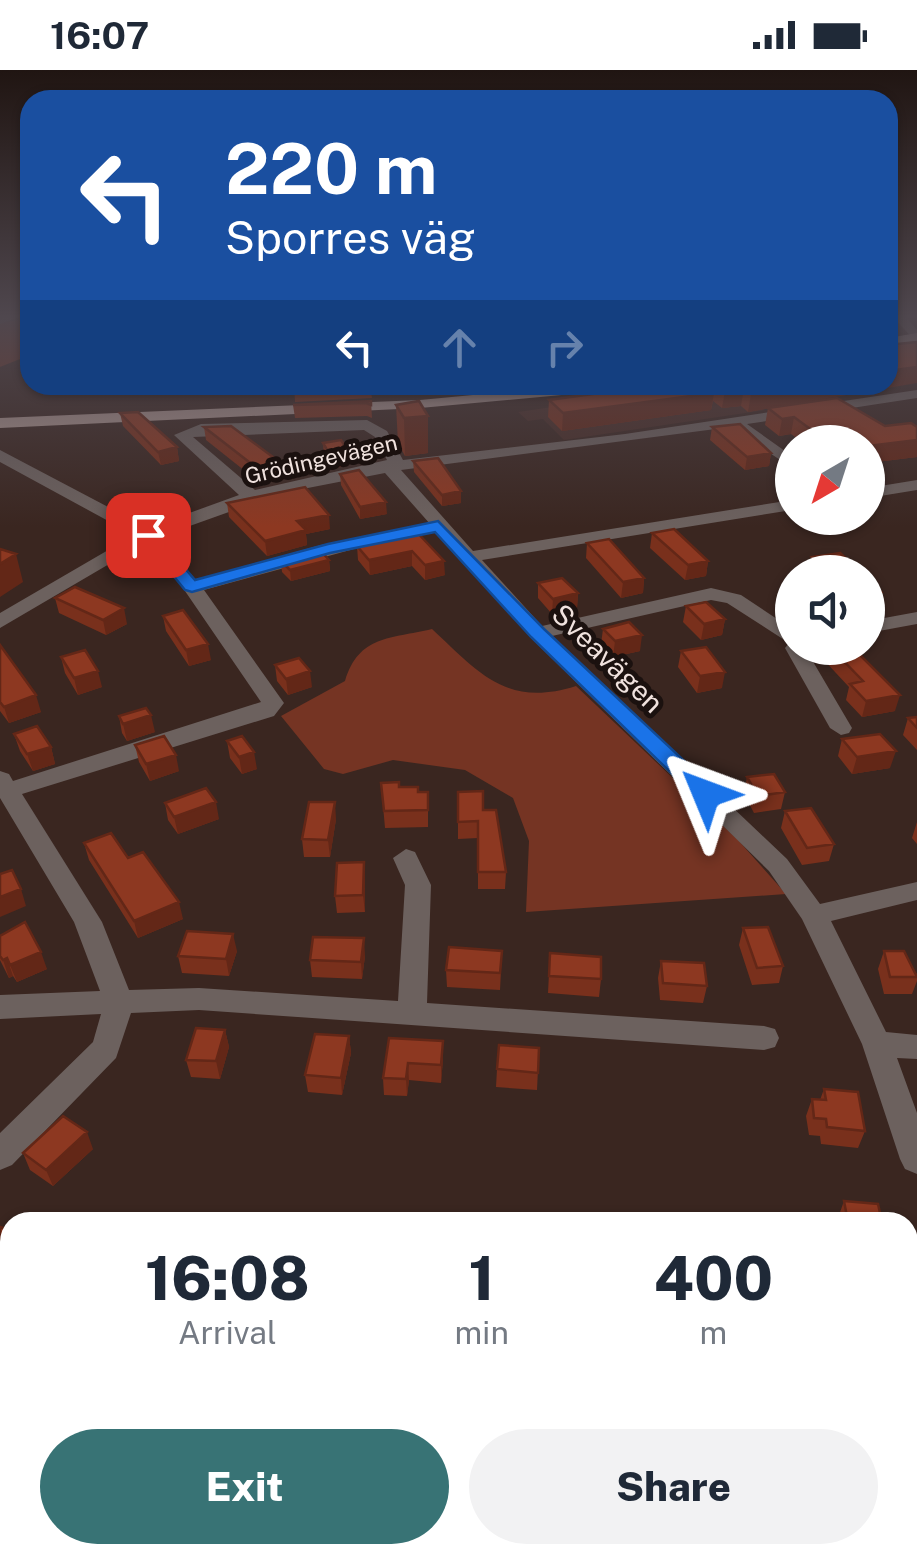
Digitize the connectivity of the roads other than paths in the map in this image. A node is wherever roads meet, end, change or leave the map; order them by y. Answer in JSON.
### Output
{"nodes":[{"id":1,"x":917,"y":394,"type":"edge"},
{"id":2,"x":464,"y":395,"type":"edge"},
{"id":3,"x":492,"y":395,"type":"edge"},
{"id":4,"x":324,"y":408,"type":"junction"},
{"id":5,"x":734,"y":422,"type":"junction"},
{"id":6,"x":0,"y":423,"type":"edge"},
{"id":7,"x":775,"y":451,"type":"edge"},
{"id":8,"x":0,"y":455,"type":"edge"},
{"id":9,"x":392,"y":464,"type":"junction"},
{"id":10,"x":912,"y":490,"type":"edge"},
{"id":11,"x":885,"y":492,"type":"edge"},
{"id":12,"x":252,"y":496,"type":"junction"},
{"id":13,"x":775,"y":508,"type":"edge"},
{"id":14,"x":438,"y":526,"type":"junction"},
{"id":15,"x":148,"y":535,"type":"junction"},
{"id":16,"x":468,"y":557,"type":"junction"},
{"id":17,"x":192,"y":587,"type":"junction"},
{"id":18,"x":917,"y":618,"type":"edge"},
{"id":19,"x":0,"y":622,"type":"edge"},
{"id":20,"x":885,"y":624,"type":"edge"},
{"id":21,"x":775,"y":629,"type":"edge"},
{"id":22,"x":537,"y":633,"type":"junction"},
{"id":23,"x":805,"y":665,"type":"edge"},
{"id":24,"x":840,"y":728,"type":"dead end"},
{"id":25,"x":4,"y":785,"type":"edge"},
{"id":26,"x":406,"y":858,"type":"dead end"},
{"id":27,"x":917,"y":891,"type":"edge"},
{"id":28,"x":814,"y":915,"type":"junction"},
{"id":29,"x":117,"y":1003,"type":"junction"},
{"id":30,"x":0,"y":1008,"type":"edge"},
{"id":31,"x":412,"y":1011,"type":"junction"},
{"id":32,"x":764,"y":1038,"type":"dead end"},
{"id":33,"x":877,"y":1044,"type":"junction"},
{"id":34,"x":917,"y":1047,"type":"edge"},
{"id":35,"x":0,"y":1155,"type":"edge"},
{"id":36,"x":917,"y":1159,"type":"edge"}],
"edges":[{"from":1,"to":5,"type":"street","name":"Grödingevägen"},
{"from":2,"to":4,"type":"main road"},
{"from":3,"to":4,"type":"main road"},
{"from":4,"to":6,"type":"main road"},
{"from":5,"to":7,"type":"street"},
{"from":5,"to":9,"type":"street","name":"Grödingevägen"},
{"from":8,"to":15,"type":"street"},
{"from":9,"to":12,"type":"street","name":"Grödingevägen"},
{"from":9,"to":12,"type":"street","name":"Sveavägen"},
{"from":9,"to":14,"type":"street","name":"Sveavägen"},
{"from":10,"to":11,"type":"street"},
{"from":12,"to":15,"type":"street","name":"Grödingevägen"},
{"from":13,"to":16,"type":"street"},
{"from":14,"to":16,"type":"street","name":"Sveavägen"},
{"from":14,"to":17,"type":"street"},
{"from":15,"to":17,"type":"street"},
{"from":15,"to":19,"type":"street","name":"Grödingevägen"},
{"from":16,"to":22,"type":"street","name":"Sveavägen"},
{"from":17,"to":25,"type":"street"},
{"from":18,"to":20,"type":"street"},
{"from":21,"to":22,"type":"street"},
{"from":22,"to":28,"type":"street","name":"Sveavägen"},
{"from":23,"to":24,"type":"street"},
{"from":25,"to":29,"type":"street"},
{"from":26,"to":31,"type":"street"},
{"from":27,"to":28,"type":"street"},
{"from":28,"to":33,"type":"street","name":"Sveavägen"},
{"from":29,"to":30,"type":"street"},
{"from":29,"to":31,"type":"street"},
{"from":29,"to":35,"type":"street"},
{"from":31,"to":32,"type":"street"},
{"from":33,"to":34,"type":"street"},
{"from":33,"to":36,"type":"street","name":"Sveavägen"}]}
